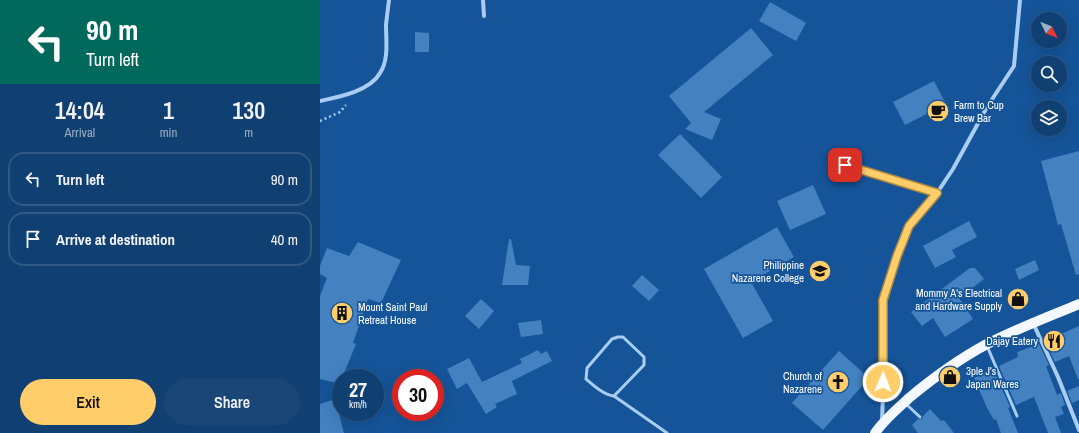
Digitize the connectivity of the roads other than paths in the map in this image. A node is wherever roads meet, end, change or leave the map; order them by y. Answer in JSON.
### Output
{"nodes":[{"id":1,"x":389,"y":0,"type":"edge"},
{"id":2,"x":483,"y":0,"type":"edge"},
{"id":3,"x":1020,"y":0,"type":"edge"},
{"id":4,"x":484,"y":16,"type":"dead end"},
{"id":5,"x":320,"y":101,"type":"edge"},
{"id":6,"x":845,"y":165,"type":"dead end"},
{"id":7,"x":937,"y":193,"type":"junction"},
{"id":8,"x":1079,"y":304,"type":"edge"},
{"id":9,"x":1033,"y":323,"type":"junction"},
{"id":10,"x":986,"y":344,"type":"junction"},
{"id":11,"x":614,"y":396,"type":"junction"},
{"id":12,"x":905,"y":402,"type":"junction"},
{"id":13,"x":1017,"y":416,"type":"dead end"},
{"id":14,"x":920,"y":417,"type":"dead end"},
{"id":15,"x":882,"y":424,"type":"junction"},
{"id":16,"x":1079,"y":430,"type":"edge"},
{"id":17,"x":667,"y":433,"type":"edge"},
{"id":18,"x":875,"y":433,"type":"edge"}],
"edges":[{"from":1,"to":5,"type":"street"},
{"from":2,"to":4,"type":"street"},
{"from":3,"to":7,"type":"street"},
{"from":6,"to":7,"type":"lane"},
{"from":7,"to":15,"type":"street"},
{"from":8,"to":9,"type":"main road"},
{"from":9,"to":10,"type":"main road"},
{"from":9,"to":16,"type":"street"},
{"from":10,"to":12,"type":"main road"},
{"from":10,"to":13,"type":"lane"},
{"from":11,"to":11,"type":"lane"},
{"from":11,"to":17,"type":"lane"},
{"from":12,"to":14,"type":"lane"},
{"from":12,"to":15,"type":"main road"},
{"from":15,"to":18,"type":"main road"}]}
